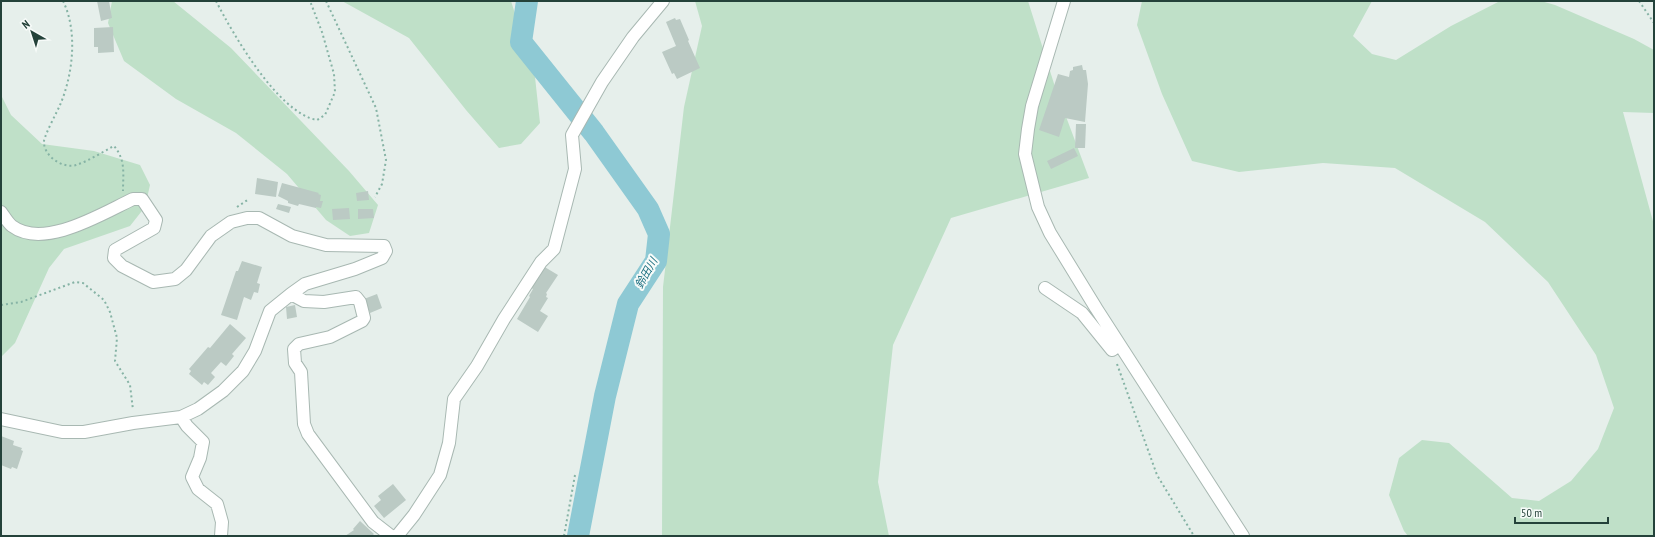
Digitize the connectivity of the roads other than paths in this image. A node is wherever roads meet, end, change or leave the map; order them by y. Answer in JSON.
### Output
{"nodes":[{"id":1,"x":663,"y":1,"type":"edge"},
{"id":2,"x":1064,"y":1,"type":"edge"},
{"id":3,"x":1,"y":212,"type":"edge"},
{"id":4,"x":1045,"y":288,"type":"dead end"},
{"id":5,"x":291,"y":294,"type":"junction"},
{"id":6,"x":1116,"y":348,"type":"junction"},
{"id":7,"x":181,"y":417,"type":"junction"},
{"id":8,"x":1,"y":419,"type":"edge"},
{"id":9,"x":222,"y":536,"type":"edge"},
{"id":10,"x":391,"y":536,"type":"edge"},
{"id":11,"x":397,"y":536,"type":"edge"},
{"id":12,"x":1243,"y":536,"type":"edge"}],
"edges":[{"from":1,"to":11,"type":"street"},
{"from":2,"to":6,"type":"street"},
{"from":3,"to":5,"type":"street"},
{"from":4,"to":6,"type":"street"},
{"from":5,"to":7,"type":"street"},
{"from":5,"to":10,"type":"street"},
{"from":6,"to":12,"type":"street"},
{"from":7,"to":8,"type":"street"},
{"from":7,"to":9,"type":"street"}]}
